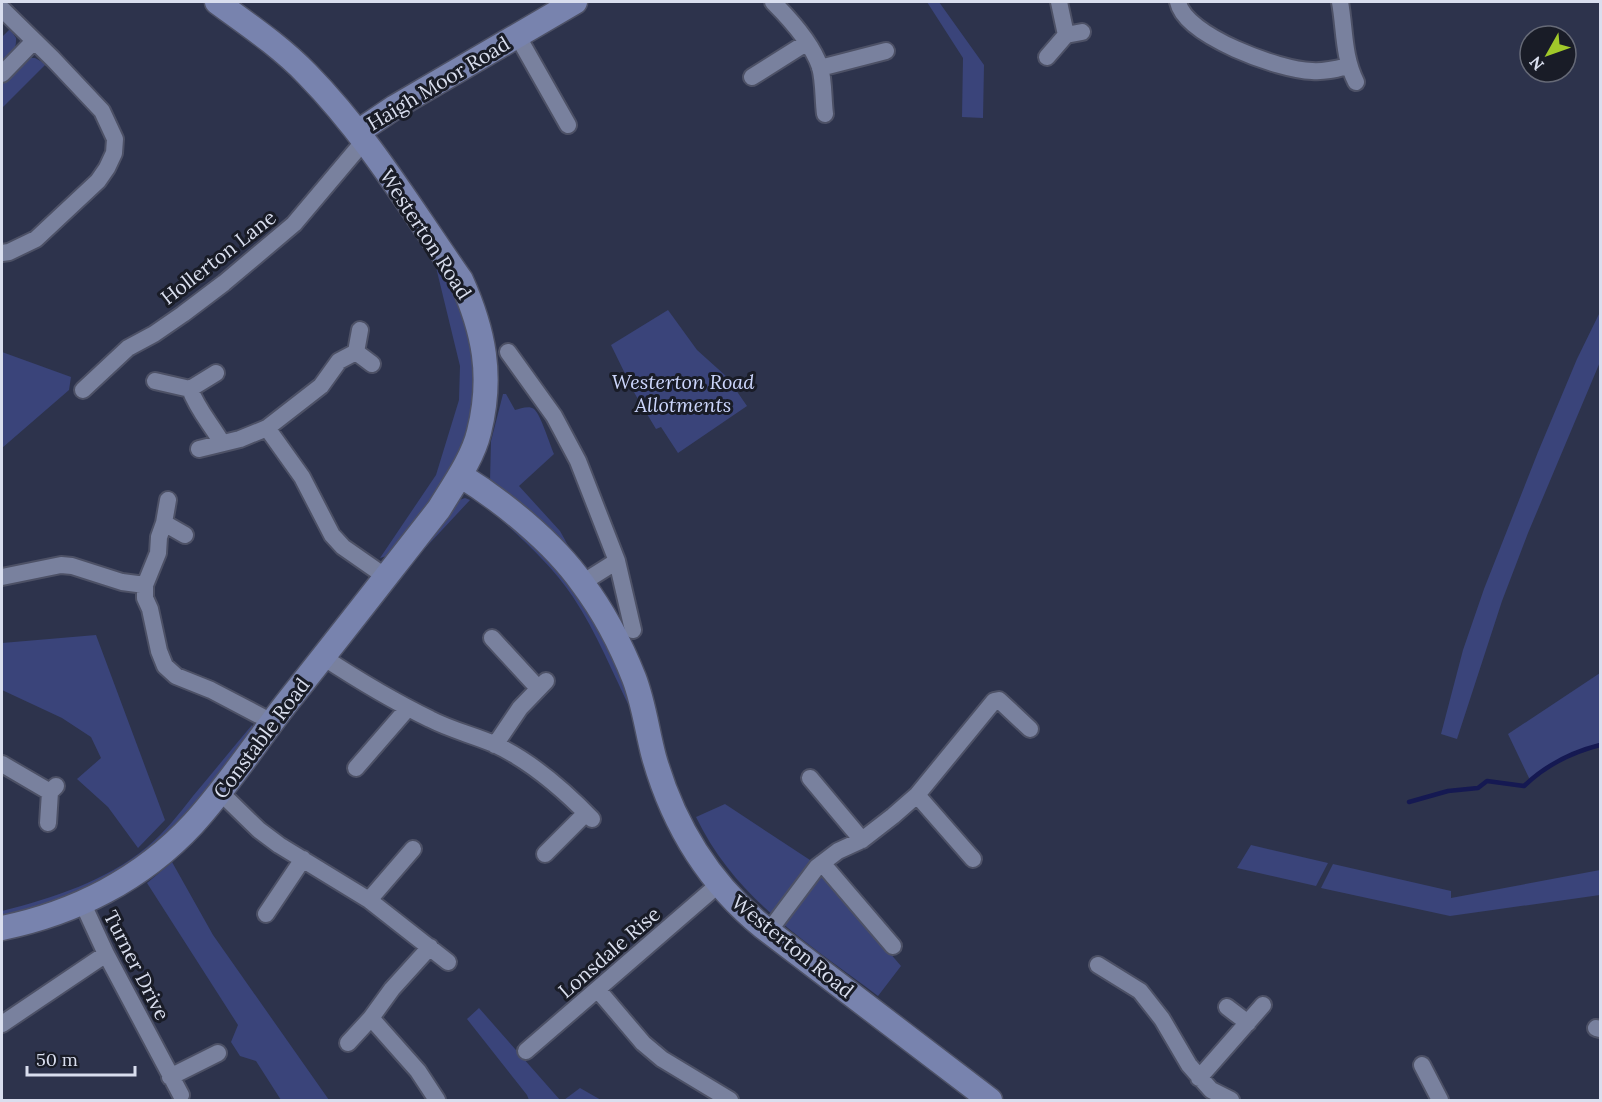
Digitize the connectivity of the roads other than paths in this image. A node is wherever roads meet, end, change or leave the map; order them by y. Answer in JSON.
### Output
{"nodes":[{"id":1,"x":217,"y":2,"type":"edge"},
{"id":2,"x":575,"y":2,"type":"edge"},
{"id":3,"x":773,"y":2,"type":"edge"},
{"id":4,"x":1059,"y":2,"type":"edge"},
{"id":5,"x":1178,"y":2,"type":"edge"},
{"id":6,"x":1340,"y":2,"type":"edge"},
{"id":7,"x":2,"y":9,"type":"edge"},
{"id":8,"x":517,"y":35,"type":"junction"},
{"id":9,"x":34,"y":41,"type":"junction"},
{"id":10,"x":806,"y":43,"type":"junction"},
{"id":11,"x":886,"y":51,"type":"dead end"},
{"id":12,"x":1047,"y":57,"type":"dead end"},
{"id":13,"x":1348,"y":66,"type":"junction"},
{"id":14,"x":820,"y":68,"type":"junction"},
{"id":15,"x":2,"y":74,"type":"edge"},
{"id":16,"x":752,"y":77,"type":"dead end"},
{"id":17,"x":1356,"y":82,"type":"dead end"},
{"id":18,"x":825,"y":114,"type":"dead end"},
{"id":19,"x":568,"y":125,"type":"dead end"},
{"id":20,"x":361,"y":136,"type":"junction"},
{"id":21,"x":2,"y":253,"type":"edge"},
{"id":22,"x":360,"y":330,"type":"dead end"},
{"id":23,"x":356,"y":352,"type":"junction"},
{"id":24,"x":508,"y":352,"type":"dead end"},
{"id":25,"x":372,"y":364,"type":"dead end"},
{"id":26,"x":216,"y":373,"type":"dead end"},
{"id":27,"x":155,"y":381,"type":"dead end"},
{"id":28,"x":190,"y":389,"type":"junction"},
{"id":29,"x":83,"y":390,"type":"dead end"},
{"id":30,"x":267,"y":429,"type":"junction"},
{"id":31,"x":222,"y":443,"type":"junction"},
{"id":32,"x":199,"y":450,"type":"dead end"},
{"id":33,"x":460,"y":475,"type":"junction"},
{"id":34,"x":168,"y":500,"type":"dead end"},
{"id":35,"x":164,"y":523,"type":"junction"},
{"id":36,"x":185,"y":535,"type":"dead end"},
{"id":37,"x":617,"y":561,"type":"junction"},
{"id":38,"x":2,"y":577,"type":"edge"},
{"id":39,"x":386,"y":577,"type":"junction"},
{"id":40,"x":582,"y":583,"type":"junction"},
{"id":41,"x":145,"y":585,"type":"junction"},
{"id":42,"x":633,"y":630,"type":"dead end"},
{"id":43,"x":492,"y":638,"type":"dead end"},
{"id":44,"x":323,"y":657,"type":"junction"},
{"id":45,"x":408,"y":708,"type":"junction"},
{"id":46,"x":272,"y":722,"type":"junction"},
{"id":47,"x":1030,"y":729,"type":"dead end"},
{"id":48,"x":495,"y":745,"type":"junction"},
{"id":49,"x":2,"y":764,"type":"edge"},
{"id":50,"x":356,"y":768,"type":"dead end"},
{"id":51,"x":810,"y":778,"type":"dead end"},
{"id":52,"x":220,"y":792,"type":"junction"},
{"id":53,"x":917,"y":795,"type":"junction"},
{"id":54,"x":48,"y":824,"type":"dead end"},
{"id":55,"x":862,"y":840,"type":"junction"},
{"id":56,"x":413,"y":849,"type":"dead end"},
{"id":57,"x":545,"y":854,"type":"dead end"},
{"id":58,"x":303,"y":859,"type":"junction"},
{"id":59,"x":973,"y":859,"type":"dead end"},
{"id":60,"x":822,"y":863,"type":"junction"},
{"id":61,"x":719,"y":884,"type":"junction"},
{"id":62,"x":369,"y":900,"type":"junction"},
{"id":63,"x":83,"y":904,"type":"junction"},
{"id":64,"x":266,"y":914,"type":"dead end"},
{"id":65,"x":2,"y":928,"type":"edge"},
{"id":66,"x":769,"y":931,"type":"junction"},
{"id":67,"x":893,"y":946,"type":"dead end"},
{"id":68,"x":430,"y":947,"type":"junction"},
{"id":69,"x":106,"y":954,"type":"junction"},
{"id":70,"x":448,"y":962,"type":"dead end"},
{"id":71,"x":1098,"y":965,"type":"dead end"},
{"id":72,"x":598,"y":990,"type":"junction"},
{"id":73,"x":1263,"y":1005,"type":"dead end"},
{"id":74,"x":1227,"y":1007,"type":"dead end"},
{"id":75,"x":371,"y":1018,"type":"junction"},
{"id":76,"x":1248,"y":1023,"type":"junction"},
{"id":77,"x":2,"y":1024,"type":"edge"},
{"id":78,"x":348,"y":1043,"type":"dead end"},
{"id":79,"x":526,"y":1051,"type":"dead end"},
{"id":80,"x":218,"y":1053,"type":"dead end"},
{"id":81,"x":1422,"y":1065,"type":"dead end"},
{"id":82,"x":170,"y":1077,"type":"junction"},
{"id":83,"x":1199,"y":1078,"type":"junction"},
{"id":84,"x":181,"y":1095,"type":"dead end"},
{"id":85,"x":437,"y":1101,"type":"edge"},
{"id":86,"x":730,"y":1101,"type":"edge"},
{"id":87,"x":990,"y":1101,"type":"edge"},
{"id":88,"x":1231,"y":1101,"type":"edge"},
{"id":89,"x":1440,"y":1101,"type":"edge"}],
"edges":[{"from":1,"to":20,"type":"street","name":"Westerton Road"},
{"from":2,"to":8,"type":"street","name":"Haigh Moor Road"},
{"from":3,"to":10,"type":"street"},
{"from":4,"to":12,"type":"street"},
{"from":5,"to":13,"type":"street"},
{"from":6,"to":13,"type":"street"},
{"from":7,"to":9,"type":"street"},
{"from":8,"to":19,"type":"street","name":"Haigh Moor Road"},
{"from":8,"to":20,"type":"street","name":"Haigh Moor Road"},
{"from":9,"to":15,"type":"street"},
{"from":9,"to":21,"type":"street"},
{"from":10,"to":14,"type":"street"},
{"from":10,"to":16,"type":"street"},
{"from":11,"to":14,"type":"street"},
{"from":13,"to":17,"type":"street"},
{"from":14,"to":18,"type":"street"},
{"from":20,"to":29,"type":"street","name":"Hollerton Lane"},
{"from":20,"to":33,"type":"street","name":"Westerton Road"},
{"from":22,"to":23,"type":"street"},
{"from":23,"to":25,"type":"street"},
{"from":23,"to":30,"type":"street"},
{"from":24,"to":37,"type":"street"},
{"from":26,"to":28,"type":"street"},
{"from":27,"to":28,"type":"street"},
{"from":28,"to":31,"type":"street"},
{"from":30,"to":31,"type":"street"},
{"from":30,"to":39,"type":"street"},
{"from":31,"to":32,"type":"street"},
{"from":33,"to":39,"type":"street","name":"Constable Road"},
{"from":33,"to":40,"type":"street","name":"Westerton Road"},
{"from":34,"to":35,"type":"street"},
{"from":35,"to":36,"type":"street"},
{"from":35,"to":41,"type":"street"},
{"from":37,"to":40,"type":"street"},
{"from":37,"to":42,"type":"street"},
{"from":38,"to":41,"type":"street"},
{"from":39,"to":44,"type":"street","name":"Constable Road"},
{"from":40,"to":61,"type":"street","name":"Westerton Road"},
{"from":41,"to":46,"type":"street"},
{"from":43,"to":48,"type":"street"},
{"from":44,"to":45,"type":"street"},
{"from":44,"to":46,"type":"street","name":"Constable Road"},
{"from":45,"to":48,"type":"street"},
{"from":45,"to":50,"type":"street"},
{"from":46,"to":52,"type":"street","name":"Constable Road"},
{"from":47,"to":53,"type":"street"},
{"from":48,"to":57,"type":"street"},
{"from":49,"to":54,"type":"street"},
{"from":51,"to":55,"type":"street"},
{"from":52,"to":58,"type":"street"},
{"from":52,"to":63,"type":"street","name":"Constable Road"},
{"from":53,"to":55,"type":"street"},
{"from":53,"to":59,"type":"street"},
{"from":55,"to":60,"type":"street"},
{"from":56,"to":62,"type":"street"},
{"from":58,"to":62,"type":"street"},
{"from":58,"to":64,"type":"street"},
{"from":60,"to":66,"type":"street"},
{"from":60,"to":67,"type":"street"},
{"from":61,"to":66,"type":"street","name":"Westerton Road"},
{"from":61,"to":72,"type":"street","name":"Lonsdale Rise"},
{"from":62,"to":68,"type":"street"},
{"from":63,"to":65,"type":"street","name":"Constable Road"},
{"from":63,"to":69,"type":"street","name":"Turner Drive"},
{"from":66,"to":87,"type":"street","name":"Westerton Road"},
{"from":68,"to":70,"type":"street"},
{"from":68,"to":75,"type":"street"},
{"from":69,"to":77,"type":"street"},
{"from":69,"to":82,"type":"street","name":"Turner Drive"},
{"from":71,"to":83,"type":"street"},
{"from":72,"to":79,"type":"street","name":"Lonsdale Rise"},
{"from":72,"to":86,"type":"street"},
{"from":73,"to":76,"type":"street"},
{"from":74,"to":76,"type":"street"},
{"from":75,"to":78,"type":"street"},
{"from":75,"to":85,"type":"street"},
{"from":76,"to":83,"type":"street"},
{"from":80,"to":82,"type":"street"},
{"from":81,"to":89,"type":"street"},
{"from":82,"to":84,"type":"street","name":"Turner Drive"},
{"from":83,"to":88,"type":"street"}]}
